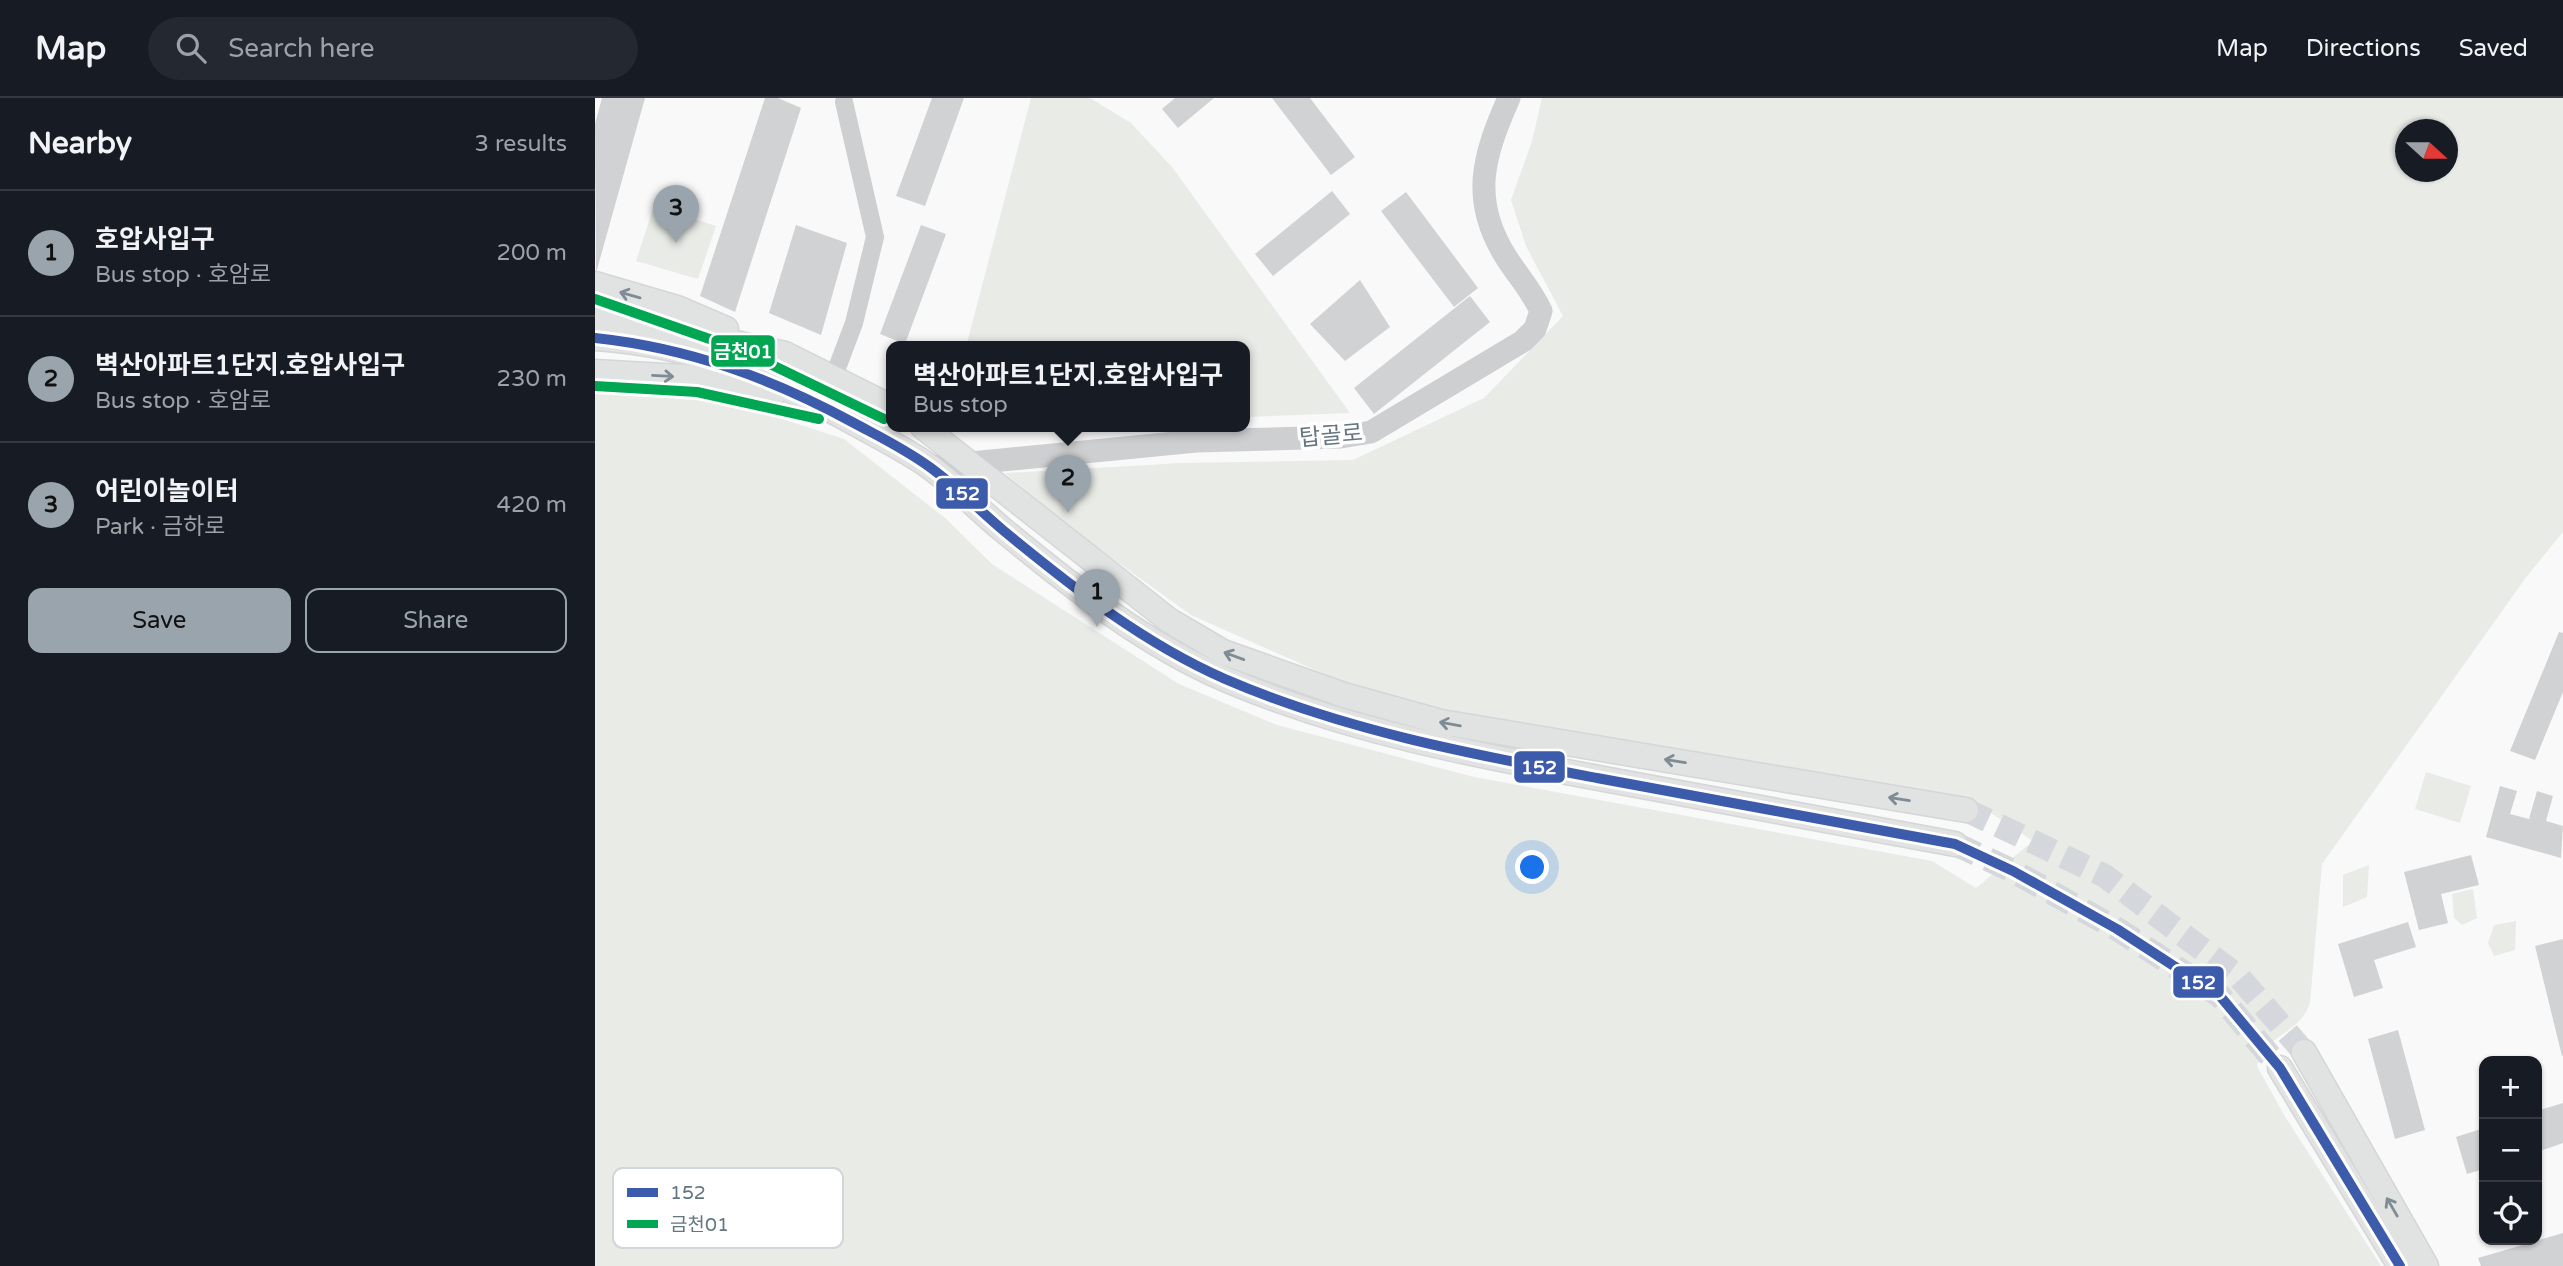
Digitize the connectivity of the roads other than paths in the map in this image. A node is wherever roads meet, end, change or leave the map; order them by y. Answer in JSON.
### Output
{"nodes":[{"id":1,"x":1509,"y":98,"type":"edge"},
{"id":2,"x":841,"y":99,"type":"edge"},
{"id":3,"x":595,"y":285,"type":"edge"},
{"id":4,"x":595,"y":318,"type":"edge"},
{"id":5,"x":595,"y":338,"type":"edge"},
{"id":6,"x":785,"y":354,"type":"junction"},
{"id":7,"x":595,"y":372,"type":"edge"},
{"id":8,"x":834,"y":376,"type":"junction"},
{"id":9,"x":819,"y":403,"type":"junction"},
{"id":10,"x":886,"y":404,"type":"edge"},
{"id":11,"x":929,"y":432,"type":"edge"},
{"id":12,"x":968,"y":462,"type":"junction"},
{"id":13,"x":930,"y":467,"type":"junction"},
{"id":14,"x":1966,"y":810,"type":"tunnel mouth"},
{"id":15,"x":1955,"y":844,"type":"tunnel mouth"},
{"id":16,"x":2304,"y":1052,"type":"tunnel mouth"},
{"id":17,"x":2280,"y":1068,"type":"tunnel mouth"},
{"id":18,"x":2400,"y":1266,"type":"edge"},
{"id":19,"x":2426,"y":1266,"type":"edge"}],
"edges":[{"from":1,"to":12,"type":"street","name":"탑골로"},
{"from":2,"to":8,"type":"street"},
{"from":6,"to":3,"type":"main road","one_way":true},
{"from":4,"to":6,"type":"main road"},
{"from":5,"to":9,"type":"main road"},
{"from":6,"to":8,"type":"main road"},
{"from":7,"to":9,"type":"main road","one_way":true},
{"from":8,"to":10,"type":"main road"},
{"from":9,"to":13,"type":"main road"},
{"from":11,"to":12,"type":"main road"},
{"from":12,"to":13,"type":"street","name":"탑골로"},
{"from":14,"to":12,"type":"main road","one_way":true},
{"from":13,"to":15,"type":"main road"},
{"from":19,"to":16,"type":"main road","one_way":true},
{"from":17,"to":18,"type":"main road"}]}
